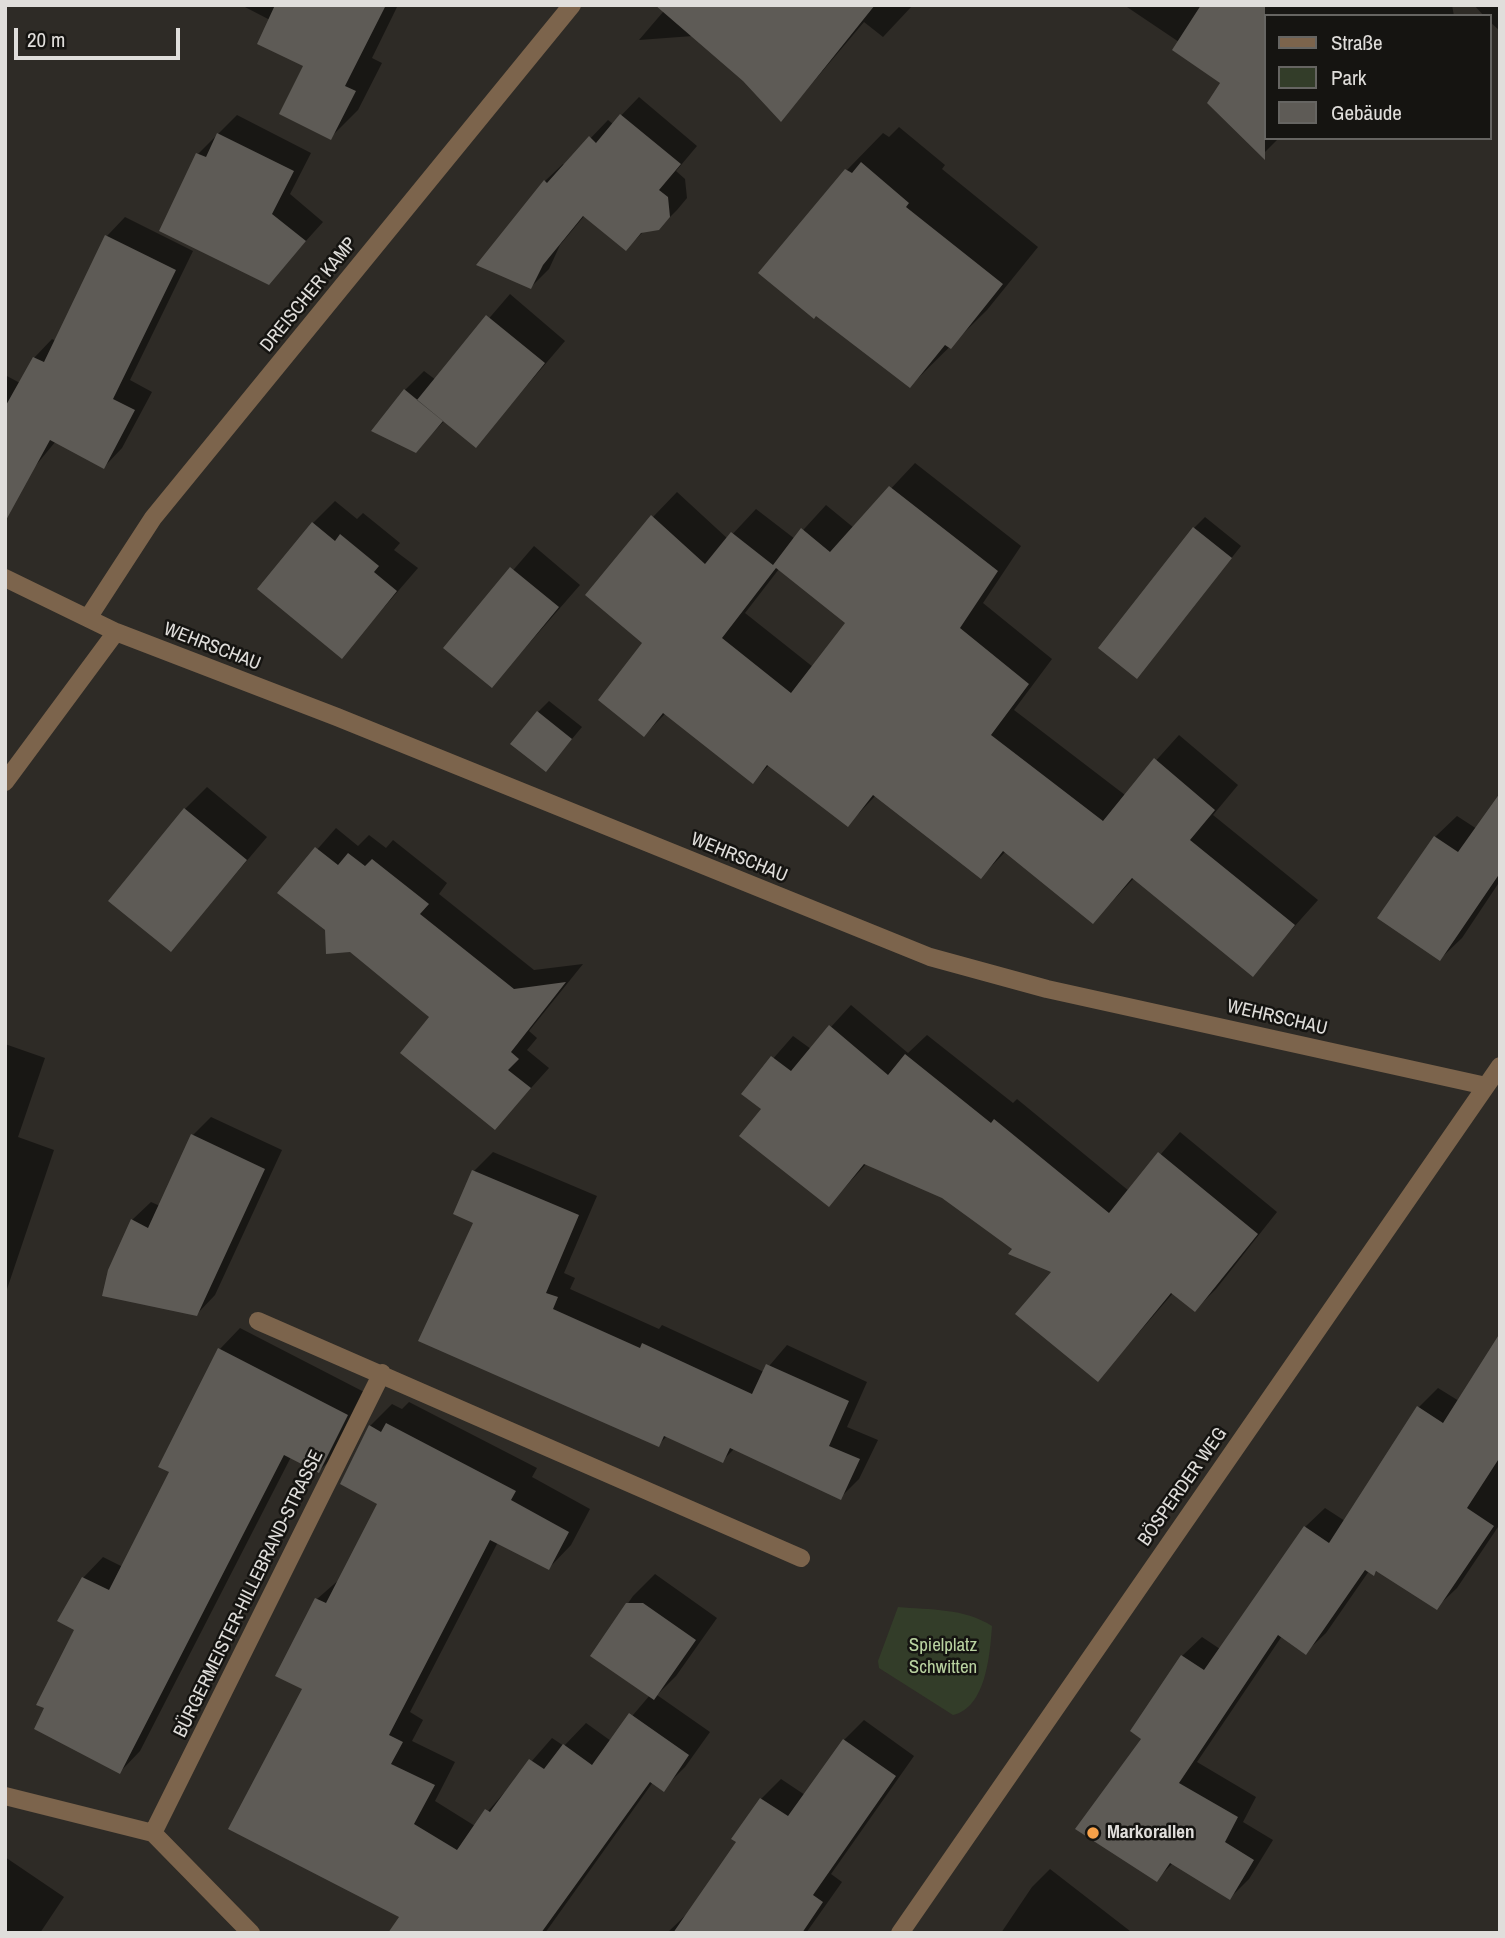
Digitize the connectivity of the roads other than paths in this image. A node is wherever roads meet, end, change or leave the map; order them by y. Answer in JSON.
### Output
{"nodes":[{"id":1,"x":572,"y":5,"type":"edge"},
{"id":2,"x":5,"y":578,"type":"edge"},
{"id":3,"x":88,"y":618,"type":"junction"},
{"id":4,"x":116,"y":632,"type":"junction"},
{"id":5,"x":5,"y":782,"type":"edge"},
{"id":6,"x":1500,"y":1066,"type":"edge"},
{"id":7,"x":1486,"y":1086,"type":"junction"},
{"id":8,"x":258,"y":1321,"type":"dead end"},
{"id":9,"x":382,"y":1373,"type":"junction"},
{"id":10,"x":801,"y":1558,"type":"dead end"},
{"id":11,"x":5,"y":1796,"type":"edge"},
{"id":12,"x":153,"y":1833,"type":"junction"},
{"id":13,"x":251,"y":1933,"type":"edge"},
{"id":14,"x":900,"y":1933,"type":"edge"}],
"edges":[{"from":1,"to":3,"type":"street","name":"DREISCHER KAMP"},
{"from":2,"to":3,"type":"street","name":"WEHRSCHAU"},
{"from":3,"to":4,"type":"street","name":"WEHRSCHAU"},
{"from":4,"to":5,"type":"street"},
{"from":4,"to":7,"type":"street","name":"WEHRSCHAU"},
{"from":6,"to":7,"type":"street","name":"BÖSPERDER WEG"},
{"from":7,"to":14,"type":"street","name":"BÖSPERDER WEG"},
{"from":8,"to":9,"type":"street"},
{"from":9,"to":10,"type":"street"},
{"from":9,"to":12,"type":"street","name":"BÜRGERMEISTER-HILLEBRAND-STRASSE"},
{"from":11,"to":12,"type":"street"},
{"from":12,"to":13,"type":"street"}]}
